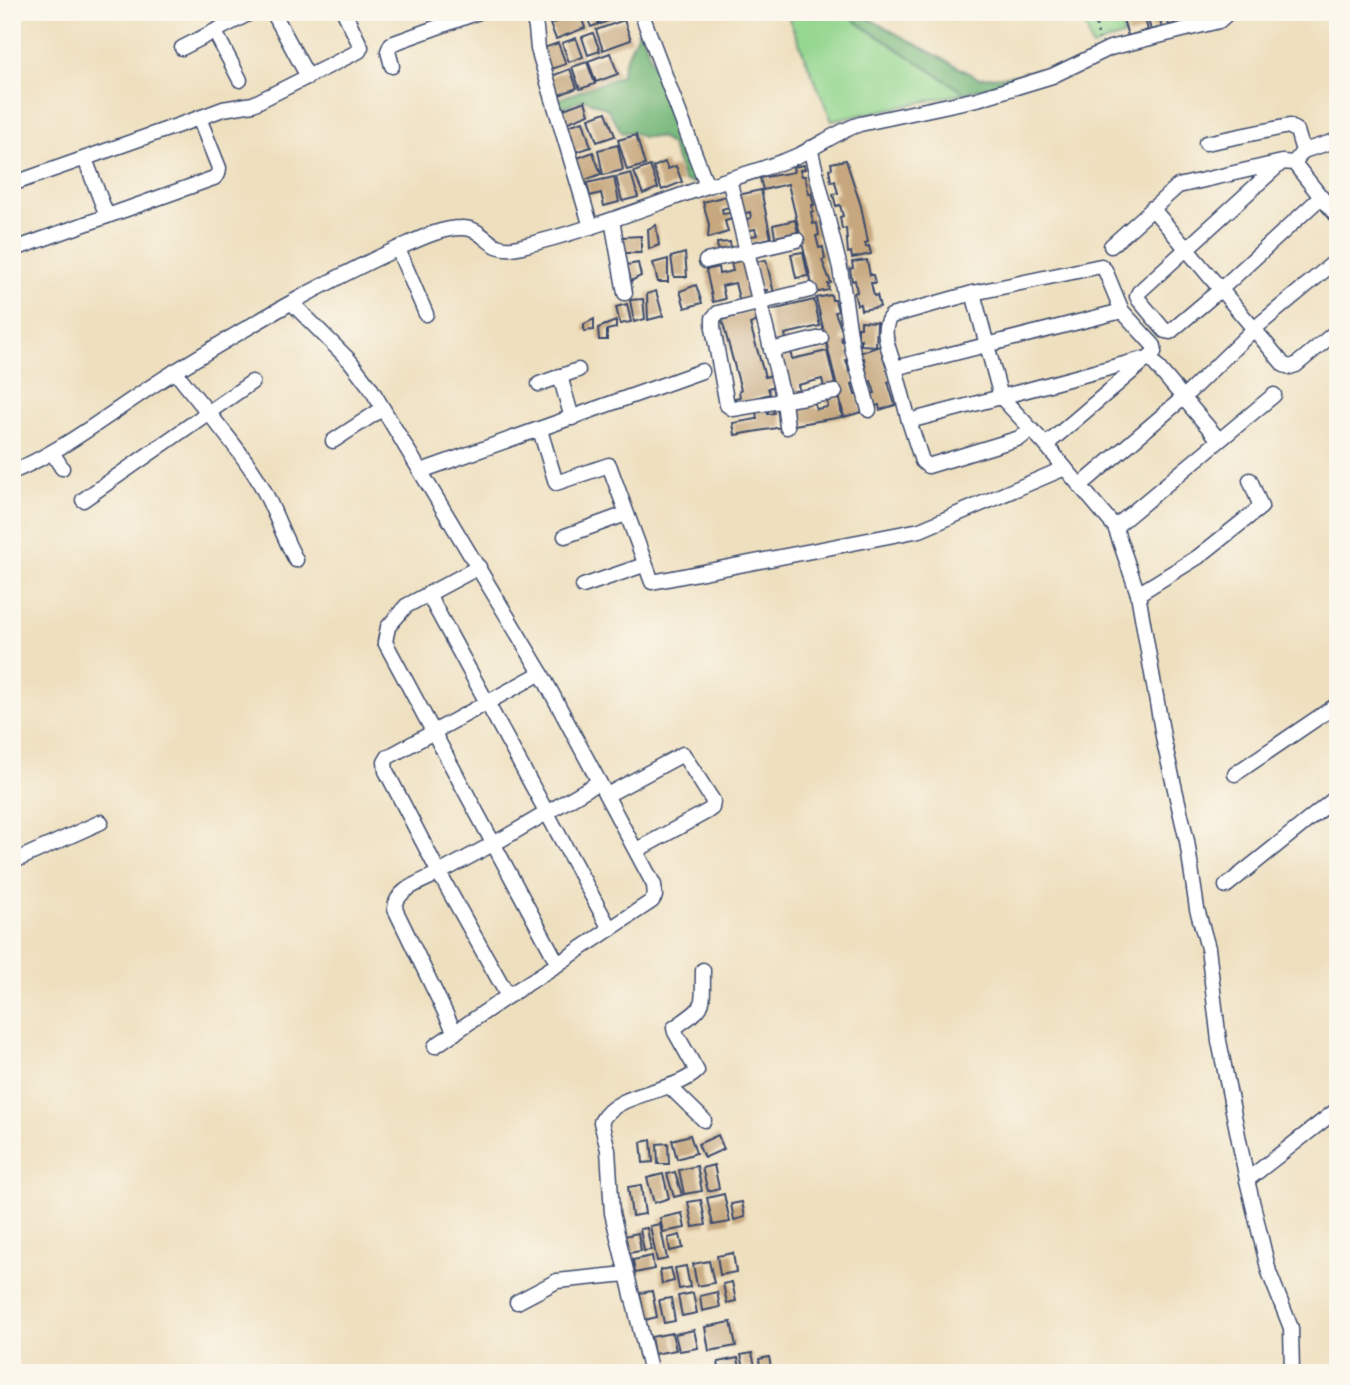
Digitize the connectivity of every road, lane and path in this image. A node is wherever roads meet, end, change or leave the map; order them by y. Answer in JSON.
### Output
{"nodes":[{"id":1,"x":252,"y":12,"type":"edge"},
{"id":2,"x":273,"y":12,"type":"edge"},
{"id":3,"x":344,"y":12,"type":"edge"},
{"id":4,"x":479,"y":12,"type":"edge"},
{"id":5,"x":532,"y":12,"type":"edge"},
{"id":6,"x":641,"y":12,"type":"edge"},
{"id":7,"x":1091,"y":12,"type":"edge"},
{"id":8,"x":1229,"y":12,"type":"edge"},
{"id":9,"x":215,"y":32,"type":"junction"},
{"id":10,"x":182,"y":48,"type":"dead end"},
{"id":11,"x":1102,"y":52,"type":"junction"},
{"id":12,"x":392,"y":66,"type":"dead end"},
{"id":13,"x":308,"y":77,"type":"junction"},
{"id":14,"x":240,"y":80,"type":"dead end"},
{"id":15,"x":199,"y":118,"type":"junction"},
{"id":16,"x":1338,"y":140,"type":"edge"},
{"id":17,"x":1206,"y":144,"type":"dead end"},
{"id":18,"x":810,"y":148,"type":"junction"},
{"id":19,"x":1303,"y":151,"type":"junction"},
{"id":20,"x":85,"y":159,"type":"junction"},
{"id":21,"x":1288,"y":163,"type":"junction"},
{"id":22,"x":729,"y":179,"type":"junction"},
{"id":23,"x":12,"y":184,"type":"edge"},
{"id":24,"x":707,"y":186,"type":"junction"},
{"id":25,"x":1321,"y":197,"type":"junction"},
{"id":26,"x":1152,"y":208,"type":"junction"},
{"id":27,"x":1336,"y":211,"type":"edge"},
{"id":28,"x":107,"y":216,"type":"junction"},
{"id":29,"x":612,"y":220,"type":"junction"},
{"id":30,"x":591,"y":227,"type":"junction"},
{"id":31,"x":797,"y":240,"type":"dead end"},
{"id":32,"x":1111,"y":246,"type":"dead end"},
{"id":33,"x":398,"y":248,"type":"junction"},
{"id":34,"x":1185,"y":248,"type":"junction"},
{"id":35,"x":12,"y":250,"type":"edge"},
{"id":36,"x":747,"y":251,"type":"junction"},
{"id":37,"x":1338,"y":259,"type":"edge"},
{"id":38,"x":706,"y":261,"type":"dead end"},
{"id":39,"x":1221,"y":289,"type":"junction"},
{"id":40,"x":810,"y":290,"type":"dead end"},
{"id":41,"x":625,"y":293,"type":"dead end"},
{"id":42,"x":973,"y":293,"type":"junction"},
{"id":43,"x":292,"y":303,"type":"junction"},
{"id":44,"x":759,"y":303,"type":"junction"},
{"id":45,"x":1122,"y":311,"type":"junction"},
{"id":46,"x":426,"y":314,"type":"dead end"},
{"id":47,"x":1254,"y":329,"type":"junction"},
{"id":48,"x":1338,"y":330,"type":"edge"},
{"id":49,"x":821,"y":338,"type":"dead end"},
{"id":50,"x":987,"y":345,"type":"junction"},
{"id":51,"x":771,"y":350,"type":"junction"},
{"id":52,"x":1149,"y":357,"type":"junction"},
{"id":53,"x":895,"y":368,"type":"junction"},
{"id":54,"x":578,"y":370,"type":"dead end"},
{"id":55,"x":174,"y":371,"type":"junction"},
{"id":56,"x":702,"y":371,"type":"dead end"},
{"id":57,"x":559,"y":376,"type":"junction"},
{"id":58,"x":252,"y":382,"type":"dead end"},
{"id":59,"x":539,"y":384,"type":"dead end"},
{"id":60,"x":835,"y":392,"type":"dead end"},
{"id":61,"x":1274,"y":394,"type":"dead end"},
{"id":62,"x":1001,"y":397,"type":"junction"},
{"id":63,"x":1183,"y":398,"type":"junction"},
{"id":64,"x":784,"y":401,"type":"junction"},
{"id":65,"x":382,"y":409,"type":"junction"},
{"id":66,"x":869,"y":410,"type":"dead end"},
{"id":67,"x":206,"y":412,"type":"junction"},
{"id":68,"x":572,"y":418,"type":"junction"},
{"id":69,"x":909,"y":421,"type":"junction"},
{"id":70,"x":788,"y":427,"type":"dead end"},
{"id":71,"x":540,"y":430,"type":"junction"},
{"id":72,"x":1031,"y":430,"type":"junction"},
{"id":73,"x":1219,"y":440,"type":"junction"},
{"id":74,"x":333,"y":441,"type":"dead end"},
{"id":75,"x":1046,"y":445,"type":"junction"},
{"id":76,"x":52,"y":452,"type":"junction"},
{"id":77,"x":62,"y":468,"type":"dead end"},
{"id":78,"x":1065,"y":468,"type":"junction"},
{"id":79,"x":421,"y":471,"type":"junction"},
{"id":80,"x":12,"y":472,"type":"edge"},
{"id":81,"x":1250,"y":480,"type":"dead end"},
{"id":82,"x":1080,"y":486,"type":"junction"},
{"id":83,"x":83,"y":500,"type":"dead end"},
{"id":84,"x":626,"y":514,"type":"junction"},
{"id":85,"x":1115,"y":527,"type":"junction"},
{"id":86,"x":565,"y":536,"type":"dead end"},
{"id":87,"x":296,"y":560,"type":"dead end"},
{"id":88,"x":644,"y":565,"type":"junction"},
{"id":89,"x":479,"y":566,"type":"junction"},
{"id":90,"x":583,"y":586,"type":"dead end"},
{"id":91,"x":428,"y":594,"type":"junction"},
{"id":92,"x":1138,"y":594,"type":"junction"},
{"id":93,"x":541,"y":673,"type":"junction"},
{"id":94,"x":488,"y":702,"type":"junction"},
{"id":95,"x":1338,"y":704,"type":"edge"},
{"id":96,"x":434,"y":732,"type":"junction"},
{"id":97,"x":1235,"y":774,"type":"dead end"},
{"id":98,"x":603,"y":789,"type":"junction"},
{"id":99,"x":1338,"y":796,"type":"edge"},
{"id":100,"x":548,"y":814,"type":"junction"},
{"id":101,"x":100,"y":822,"type":"dead end"},
{"id":102,"x":494,"y":844,"type":"junction"},
{"id":103,"x":636,"y":850,"type":"junction"},
{"id":104,"x":12,"y":862,"type":"edge"},
{"id":105,"x":439,"y":873,"type":"junction"},
{"id":106,"x":1226,"y":886,"type":"dead end"},
{"id":107,"x":610,"y":929,"type":"junction"},
{"id":108,"x":558,"y":964,"type":"junction"},
{"id":109,"x":703,"y":970,"type":"dead end"},
{"id":110,"x":508,"y":996,"type":"junction"},
{"id":111,"x":455,"y":1033,"type":"junction"},
{"id":112,"x":435,"y":1046,"type":"dead end"},
{"id":113,"x":669,"y":1087,"type":"junction"},
{"id":114,"x":1338,"y":1109,"type":"edge"},
{"id":115,"x":704,"y":1120,"type":"dead end"},
{"id":116,"x":1247,"y":1180,"type":"junction"},
{"id":117,"x":626,"y":1275,"type":"junction"},
{"id":118,"x":517,"y":1303,"type":"dead end"},
{"id":119,"x":651,"y":1373,"type":"edge"},
{"id":120,"x":1292,"y":1373,"type":"edge"}],
"edges":[{"from":1,"to":9,"type":"street"},
{"from":2,"to":13,"type":"street"},
{"from":3,"to":13,"type":"street"},
{"from":4,"to":12,"type":"street"},
{"from":5,"to":30,"type":"street"},
{"from":6,"to":24,"type":"street"},
{"from":7,"to":11,"type":"path"},
{"from":8,"to":11,"type":"street"},
{"from":9,"to":10,"type":"street"},
{"from":9,"to":14,"type":"street"},
{"from":11,"to":18,"type":"street"},
{"from":13,"to":15,"type":"street"},
{"from":15,"to":20,"type":"street"},
{"from":15,"to":28,"type":"street"},
{"from":16,"to":19,"type":"street"},
{"from":17,"to":19,"type":"street"},
{"from":18,"to":22,"type":"street"},
{"from":18,"to":66,"type":"street"},
{"from":19,"to":21,"type":"street"},
{"from":20,"to":23,"type":"street"},
{"from":20,"to":28,"type":"street"},
{"from":21,"to":25,"type":"street"},
{"from":21,"to":26,"type":"street"},
{"from":21,"to":34,"type":"street"},
{"from":22,"to":24,"type":"street"},
{"from":22,"to":36,"type":"street"},
{"from":24,"to":29,"type":"street"},
{"from":25,"to":27,"type":"street"},
{"from":25,"to":39,"type":"street"},
{"from":26,"to":32,"type":"street"},
{"from":26,"to":34,"type":"street"},
{"from":28,"to":35,"type":"street"},
{"from":29,"to":30,"type":"street"},
{"from":29,"to":41,"type":"street"},
{"from":30,"to":33,"type":"street"},
{"from":31,"to":36,"type":"street"},
{"from":33,"to":43,"type":"street"},
{"from":33,"to":46,"type":"street"},
{"from":34,"to":39,"type":"street"},
{"from":34,"to":39,"type":"street"},
{"from":36,"to":38,"type":"street"},
{"from":36,"to":44,"type":"street"},
{"from":37,"to":47,"type":"street"},
{"from":39,"to":47,"type":"street"},
{"from":40,"to":44,"type":"street"},
{"from":42,"to":45,"type":"street"},
{"from":42,"to":50,"type":"street"},
{"from":42,"to":53,"type":"street"},
{"from":43,"to":55,"type":"street"},
{"from":43,"to":65,"type":"street"},
{"from":44,"to":51,"type":"street"},
{"from":44,"to":64,"type":"street"},
{"from":45,"to":50,"type":"street"},
{"from":45,"to":52,"type":"street"},
{"from":47,"to":48,"type":"street"},
{"from":47,"to":63,"type":"street"},
{"from":49,"to":51,"type":"street"},
{"from":50,"to":53,"type":"street"},
{"from":50,"to":62,"type":"street"},
{"from":51,"to":64,"type":"street"},
{"from":52,"to":62,"type":"street"},
{"from":52,"to":63,"type":"street"},
{"from":52,"to":75,"type":"street"},
{"from":53,"to":69,"type":"street"},
{"from":54,"to":57,"type":"street"},
{"from":55,"to":67,"type":"street"},
{"from":55,"to":76,"type":"street"},
{"from":56,"to":68,"type":"street"},
{"from":57,"to":59,"type":"street"},
{"from":57,"to":68,"type":"street"},
{"from":58,"to":67,"type":"street"},
{"from":60,"to":64,"type":"street"},
{"from":61,"to":73,"type":"street"},
{"from":62,"to":69,"type":"street"},
{"from":62,"to":72,"type":"street"},
{"from":63,"to":73,"type":"street"},
{"from":63,"to":82,"type":"street"},
{"from":64,"to":70,"type":"street"},
{"from":65,"to":74,"type":"street"},
{"from":65,"to":79,"type":"street"},
{"from":67,"to":83,"type":"street"},
{"from":67,"to":87,"type":"street"},
{"from":68,"to":71,"type":"street"},
{"from":69,"to":72,"type":"street"},
{"from":71,"to":79,"type":"street"},
{"from":71,"to":84,"type":"street"},
{"from":72,"to":75,"type":"street"},
{"from":73,"to":85,"type":"street"},
{"from":75,"to":78,"type":"street"},
{"from":76,"to":77,"type":"street"},
{"from":76,"to":80,"type":"street"},
{"from":78,"to":82,"type":"street"},
{"from":78,"to":88,"type":"street"},
{"from":79,"to":89,"type":"street"},
{"from":81,"to":92,"type":"street"},
{"from":82,"to":85,"type":"street"},
{"from":84,"to":86,"type":"street"},
{"from":84,"to":88,"type":"street"},
{"from":85,"to":92,"type":"street"},
{"from":88,"to":90,"type":"street"},
{"from":89,"to":91,"type":"street"},
{"from":89,"to":93,"type":"street"},
{"from":91,"to":94,"type":"street"},
{"from":91,"to":96,"type":"street"},
{"from":92,"to":116,"type":"street"},
{"from":93,"to":94,"type":"street"},
{"from":93,"to":98,"type":"street"},
{"from":94,"to":96,"type":"street"},
{"from":94,"to":100,"type":"street"},
{"from":95,"to":97,"type":"street"},
{"from":96,"to":102,"type":"street"},
{"from":96,"to":105,"type":"street"},
{"from":98,"to":100,"type":"street"},
{"from":98,"to":103,"type":"street"},
{"from":98,"to":103,"type":"street"},
{"from":99,"to":106,"type":"street"},
{"from":100,"to":102,"type":"street"},
{"from":100,"to":107,"type":"street"},
{"from":101,"to":104,"type":"street"},
{"from":102,"to":105,"type":"street"},
{"from":102,"to":108,"type":"street"},
{"from":103,"to":107,"type":"street"},
{"from":105,"to":110,"type":"street"},
{"from":105,"to":111,"type":"street"},
{"from":107,"to":108,"type":"street"},
{"from":108,"to":110,"type":"street"},
{"from":109,"to":113,"type":"street"},
{"from":110,"to":111,"type":"street"},
{"from":111,"to":112,"type":"street"},
{"from":113,"to":115,"type":"street"},
{"from":113,"to":117,"type":"street"},
{"from":114,"to":116,"type":"street"},
{"from":116,"to":120,"type":"street"},
{"from":117,"to":118,"type":"street"},
{"from":117,"to":119,"type":"street"}]}
